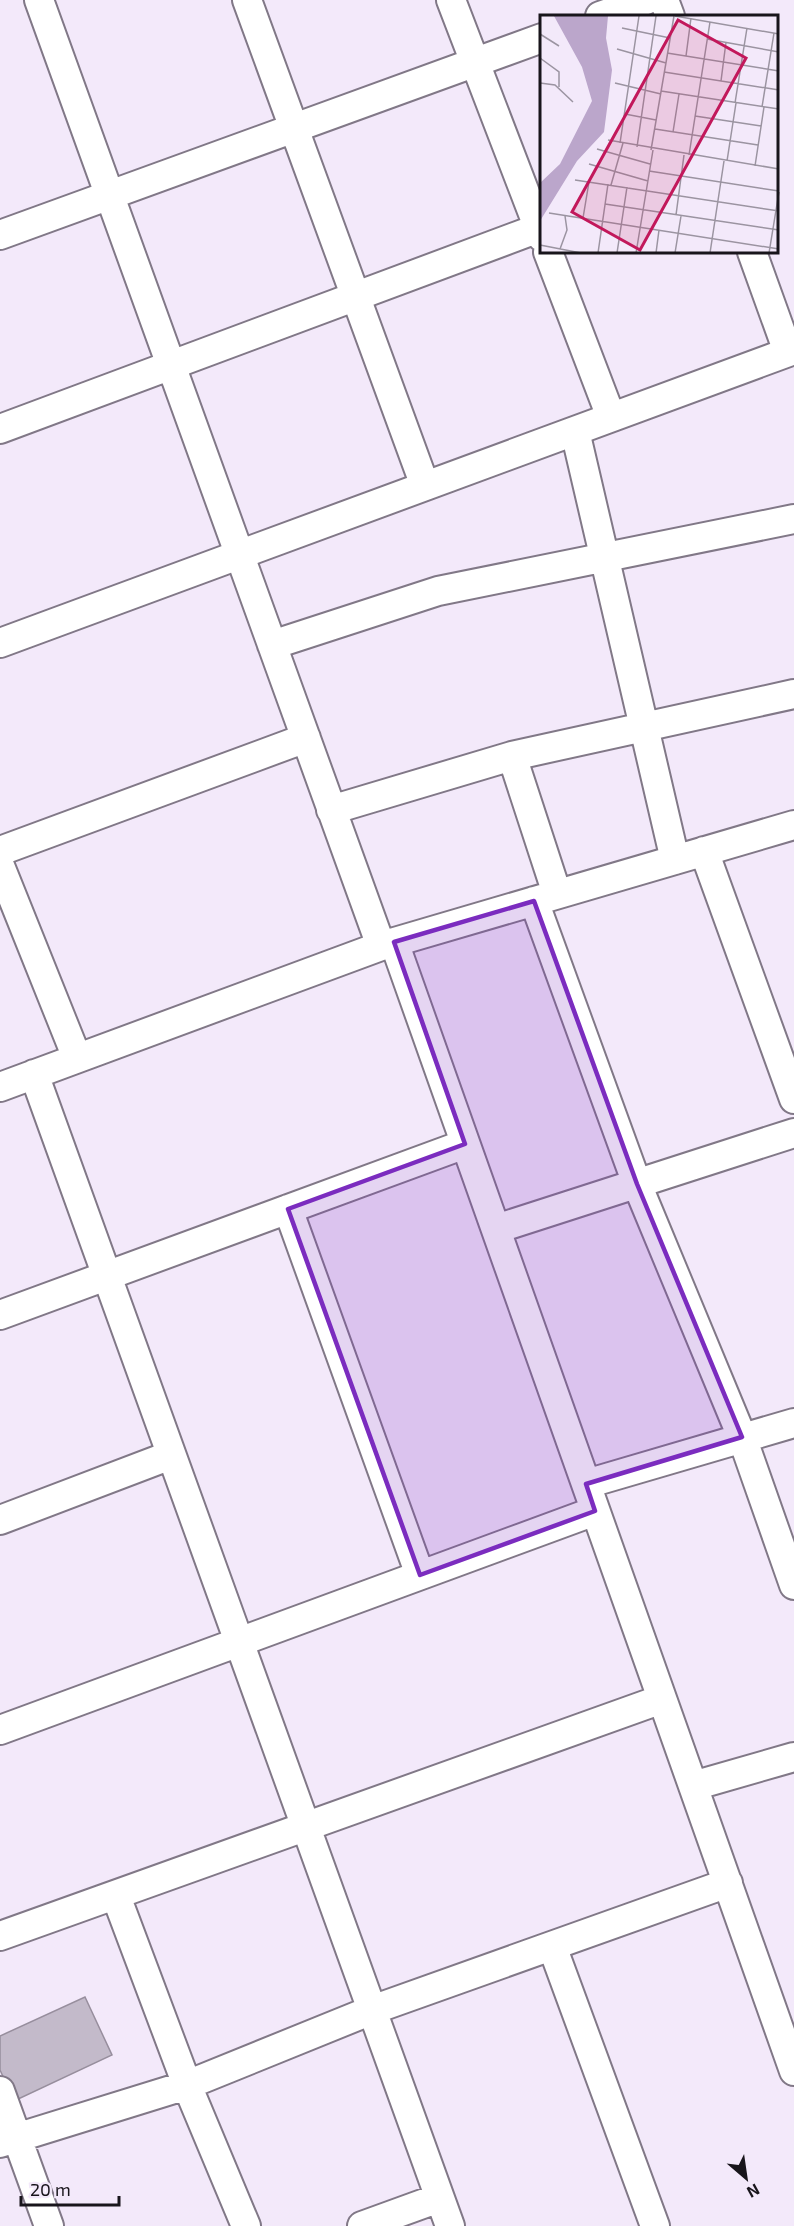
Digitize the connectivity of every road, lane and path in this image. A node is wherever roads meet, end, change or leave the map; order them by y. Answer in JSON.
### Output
{"nodes":[{"id":1,"x":39,"y":0,"type":"edge"},
{"id":2,"x":247,"y":0,"type":"edge"},
{"id":3,"x":451,"y":0,"type":"edge"},
{"id":4,"x":646,"y":0,"type":"edge"},
{"id":5,"x":664,"y":0,"type":"edge"},
{"id":6,"x":603,"y":15,"type":"edge"},
{"id":7,"x":670,"y":15,"type":"edge"},
{"id":8,"x":540,"y":39,"type":"edge"},
{"id":9,"x":475,"y":62,"type":"junction"},
{"id":10,"x":294,"y":128,"type":"junction"},
{"id":11,"x":110,"y":195,"type":"junction"},
{"id":12,"x":540,"y":231,"type":"edge"},
{"id":13,"x":0,"y":235,"type":"edge"},
{"id":14,"x":540,"y":240,"type":"edge"},
{"id":15,"x":549,"y":254,"type":"edge"},
{"id":16,"x":754,"y":254,"type":"edge"},
{"id":17,"x":356,"y":296,"type":"junction"},
{"id":18,"x":791,"y":351,"type":"edge"},
{"id":19,"x":171,"y":365,"type":"junction"},
{"id":20,"x":611,"y":417,"type":"junction"},
{"id":21,"x":0,"y":429,"type":"edge"},
{"id":22,"x":575,"y":430,"type":"junction"},
{"id":23,"x":425,"y":486,"type":"junction"},
{"id":24,"x":794,"y":519,"type":"edge"},
{"id":25,"x":240,"y":555,"type":"junction"},
{"id":26,"x":604,"y":557,"type":"junction"},
{"id":27,"x":0,"y":643,"type":"edge"},
{"id":28,"x":272,"y":645,"type":"junction"},
{"id":29,"x":794,"y":694,"type":"edge"},
{"id":30,"x":644,"y":727,"type":"junction"},
{"id":31,"x":306,"y":738,"type":"junction"},
{"id":32,"x":512,"y":756,"type":"junction"},
{"id":33,"x":332,"y":810,"type":"junction"},
{"id":34,"x":794,"y":825,"type":"edge"},
{"id":35,"x":0,"y":851,"type":"edge"},
{"id":36,"x":704,"y":851,"type":"junction"},
{"id":37,"x":675,"y":860,"type":"junction"},
{"id":38,"x":0,"y":866,"type":"edge"},
{"id":39,"x":546,"y":898,"type":"junction"},
{"id":40,"x":387,"y":944,"type":"junction"},
{"id":41,"x":77,"y":1058,"type":"junction"},
{"id":42,"x":34,"y":1074,"type":"junction"},
{"id":43,"x":0,"y":1087,"type":"edge"},
{"id":44,"x":794,"y":1099,"type":"edge"},
{"id":45,"x":794,"y":1133,"type":"edge"},
{"id":46,"x":465,"y":1144,"type":"junction"},
{"id":47,"x":637,"y":1184,"type":"junction"},
{"id":48,"x":288,"y":1209,"type":"junction"},
{"id":49,"x":496,"y":1229,"type":"junction"},
{"id":50,"x":106,"y":1276,"type":"junction"},
{"id":51,"x":0,"y":1315,"type":"edge"},
{"id":52,"x":794,"y":1423,"type":"edge"},
{"id":53,"x":742,"y":1437,"type":"junction"},
{"id":54,"x":171,"y":1455,"type":"junction"},
{"id":55,"x":586,"y":1484,"type":"junction"},
{"id":56,"x":596,"y":1511,"type":"junction"},
{"id":57,"x":0,"y":1520,"type":"edge"},
{"id":58,"x":420,"y":1575,"type":"junction"},
{"id":59,"x":794,"y":1585,"type":"edge"},
{"id":60,"x":239,"y":1642,"type":"junction"},
{"id":61,"x":662,"y":1699,"type":"junction"},
{"id":62,"x":0,"y":1730,"type":"edge"},
{"id":63,"x":794,"y":1757,"type":"edge"},
{"id":64,"x":693,"y":1786,"type":"junction"},
{"id":65,"x":305,"y":1826,"type":"junction"},
{"id":66,"x":728,"y":1883,"type":"junction"},
{"id":67,"x":116,"y":1896,"type":"junction"},
{"id":68,"x":0,"y":1936,"type":"edge"},
{"id":69,"x":552,"y":1946,"type":"junction"},
{"id":70,"x":372,"y":2010,"type":"junction"},
{"id":71,"x":786,"y":2026,"type":"edge"},
{"id":72,"x":794,"y":2071,"type":"edge"},
{"id":73,"x":187,"y":2085,"type":"junction"},
{"id":74,"x":0,"y":2091,"type":"edge"},
{"id":75,"x":8,"y":2140,"type":"edge"},
{"id":76,"x":439,"y":2198,"type":"junction"},
{"id":77,"x":49,"y":2226,"type":"edge"},
{"id":78,"x":246,"y":2226,"type":"edge"},
{"id":79,"x":362,"y":2226,"type":"edge"},
{"id":80,"x":450,"y":2226,"type":"edge"},
{"id":81,"x":655,"y":2226,"type":"edge"}],
"edges":[{"from":1,"to":11,"type":"street"},
{"from":2,"to":10,"type":"street"},
{"from":3,"to":9,"type":"street"},
{"from":4,"to":6,"type":"street"},
{"from":5,"to":7,"type":"street"},
{"from":8,"to":9,"type":"street"},
{"from":9,"to":10,"type":"street"},
{"from":9,"to":12,"type":"street"},
{"from":10,"to":11,"type":"street"},
{"from":10,"to":17,"type":"street"},
{"from":11,"to":13,"type":"street"},
{"from":11,"to":19,"type":"street"},
{"from":14,"to":17,"type":"street"},
{"from":15,"to":20,"type":"street"},
{"from":16,"to":18,"type":"street"},
{"from":17,"to":19,"type":"street"},
{"from":17,"to":23,"type":"street"},
{"from":18,"to":20,"type":"street"},
{"from":19,"to":21,"type":"street"},
{"from":19,"to":25,"type":"street"},
{"from":20,"to":22,"type":"street"},
{"from":22,"to":23,"type":"street"},
{"from":22,"to":26,"type":"street"},
{"from":23,"to":25,"type":"street"},
{"from":24,"to":26,"type":"street"},
{"from":25,"to":27,"type":"street"},
{"from":25,"to":28,"type":"street"},
{"from":26,"to":28,"type":"street"},
{"from":26,"to":30,"type":"street"},
{"from":28,"to":31,"type":"street"},
{"from":29,"to":30,"type":"street"},
{"from":30,"to":32,"type":"street"},
{"from":30,"to":37,"type":"street"},
{"from":31,"to":33,"type":"street"},
{"from":31,"to":35,"type":"street"},
{"from":32,"to":33,"type":"street"},
{"from":32,"to":39,"type":"street"},
{"from":33,"to":40,"type":"street"},
{"from":34,"to":36,"type":"street"},
{"from":36,"to":37,"type":"street"},
{"from":36,"to":44,"type":"street"},
{"from":37,"to":39,"type":"street"},
{"from":38,"to":41,"type":"street"},
{"from":39,"to":40,"type":"street"},
{"from":39,"to":47,"type":"street"},
{"from":40,"to":41,"type":"street"},
{"from":40,"to":46,"type":"street"},
{"from":41,"to":42,"type":"street"},
{"from":42,"to":43,"type":"street"},
{"from":42,"to":50,"type":"street"},
{"from":45,"to":47,"type":"street"},
{"from":46,"to":48,"type":"street"},
{"from":46,"to":49,"type":"street"},
{"from":47,"to":49,"type":"street"},
{"from":47,"to":53,"type":"street"},
{"from":48,"to":50,"type":"street"},
{"from":48,"to":58,"type":"street"},
{"from":49,"to":55,"type":"street"},
{"from":50,"to":51,"type":"street"},
{"from":50,"to":54,"type":"street"},
{"from":52,"to":53,"type":"street"},
{"from":53,"to":55,"type":"street"},
{"from":53,"to":59,"type":"street"},
{"from":54,"to":57,"type":"street"},
{"from":54,"to":60,"type":"street"},
{"from":55,"to":56,"type":"street"},
{"from":56,"to":58,"type":"street"},
{"from":56,"to":61,"type":"street"},
{"from":58,"to":60,"type":"street"},
{"from":60,"to":62,"type":"street"},
{"from":60,"to":65,"type":"street"},
{"from":61,"to":64,"type":"street"},
{"from":61,"to":65,"type":"street"},
{"from":63,"to":64,"type":"street"},
{"from":64,"to":66,"type":"street"},
{"from":65,"to":67,"type":"street"},
{"from":65,"to":70,"type":"street"},
{"from":66,"to":69,"type":"street"},
{"from":66,"to":71,"type":"street"},
{"from":67,"to":68,"type":"street"},
{"from":67,"to":73,"type":"street"},
{"from":69,"to":70,"type":"street"},
{"from":69,"to":81,"type":"street"},
{"from":70,"to":73,"type":"street"},
{"from":70,"to":76,"type":"street"},
{"from":71,"to":72,"type":"street"},
{"from":73,"to":75,"type":"street"},
{"from":73,"to":78,"type":"street"},
{"from":74,"to":75,"type":"street"},
{"from":75,"to":77,"type":"street"},
{"from":76,"to":79,"type":"street"},
{"from":76,"to":80,"type":"street"}]}
